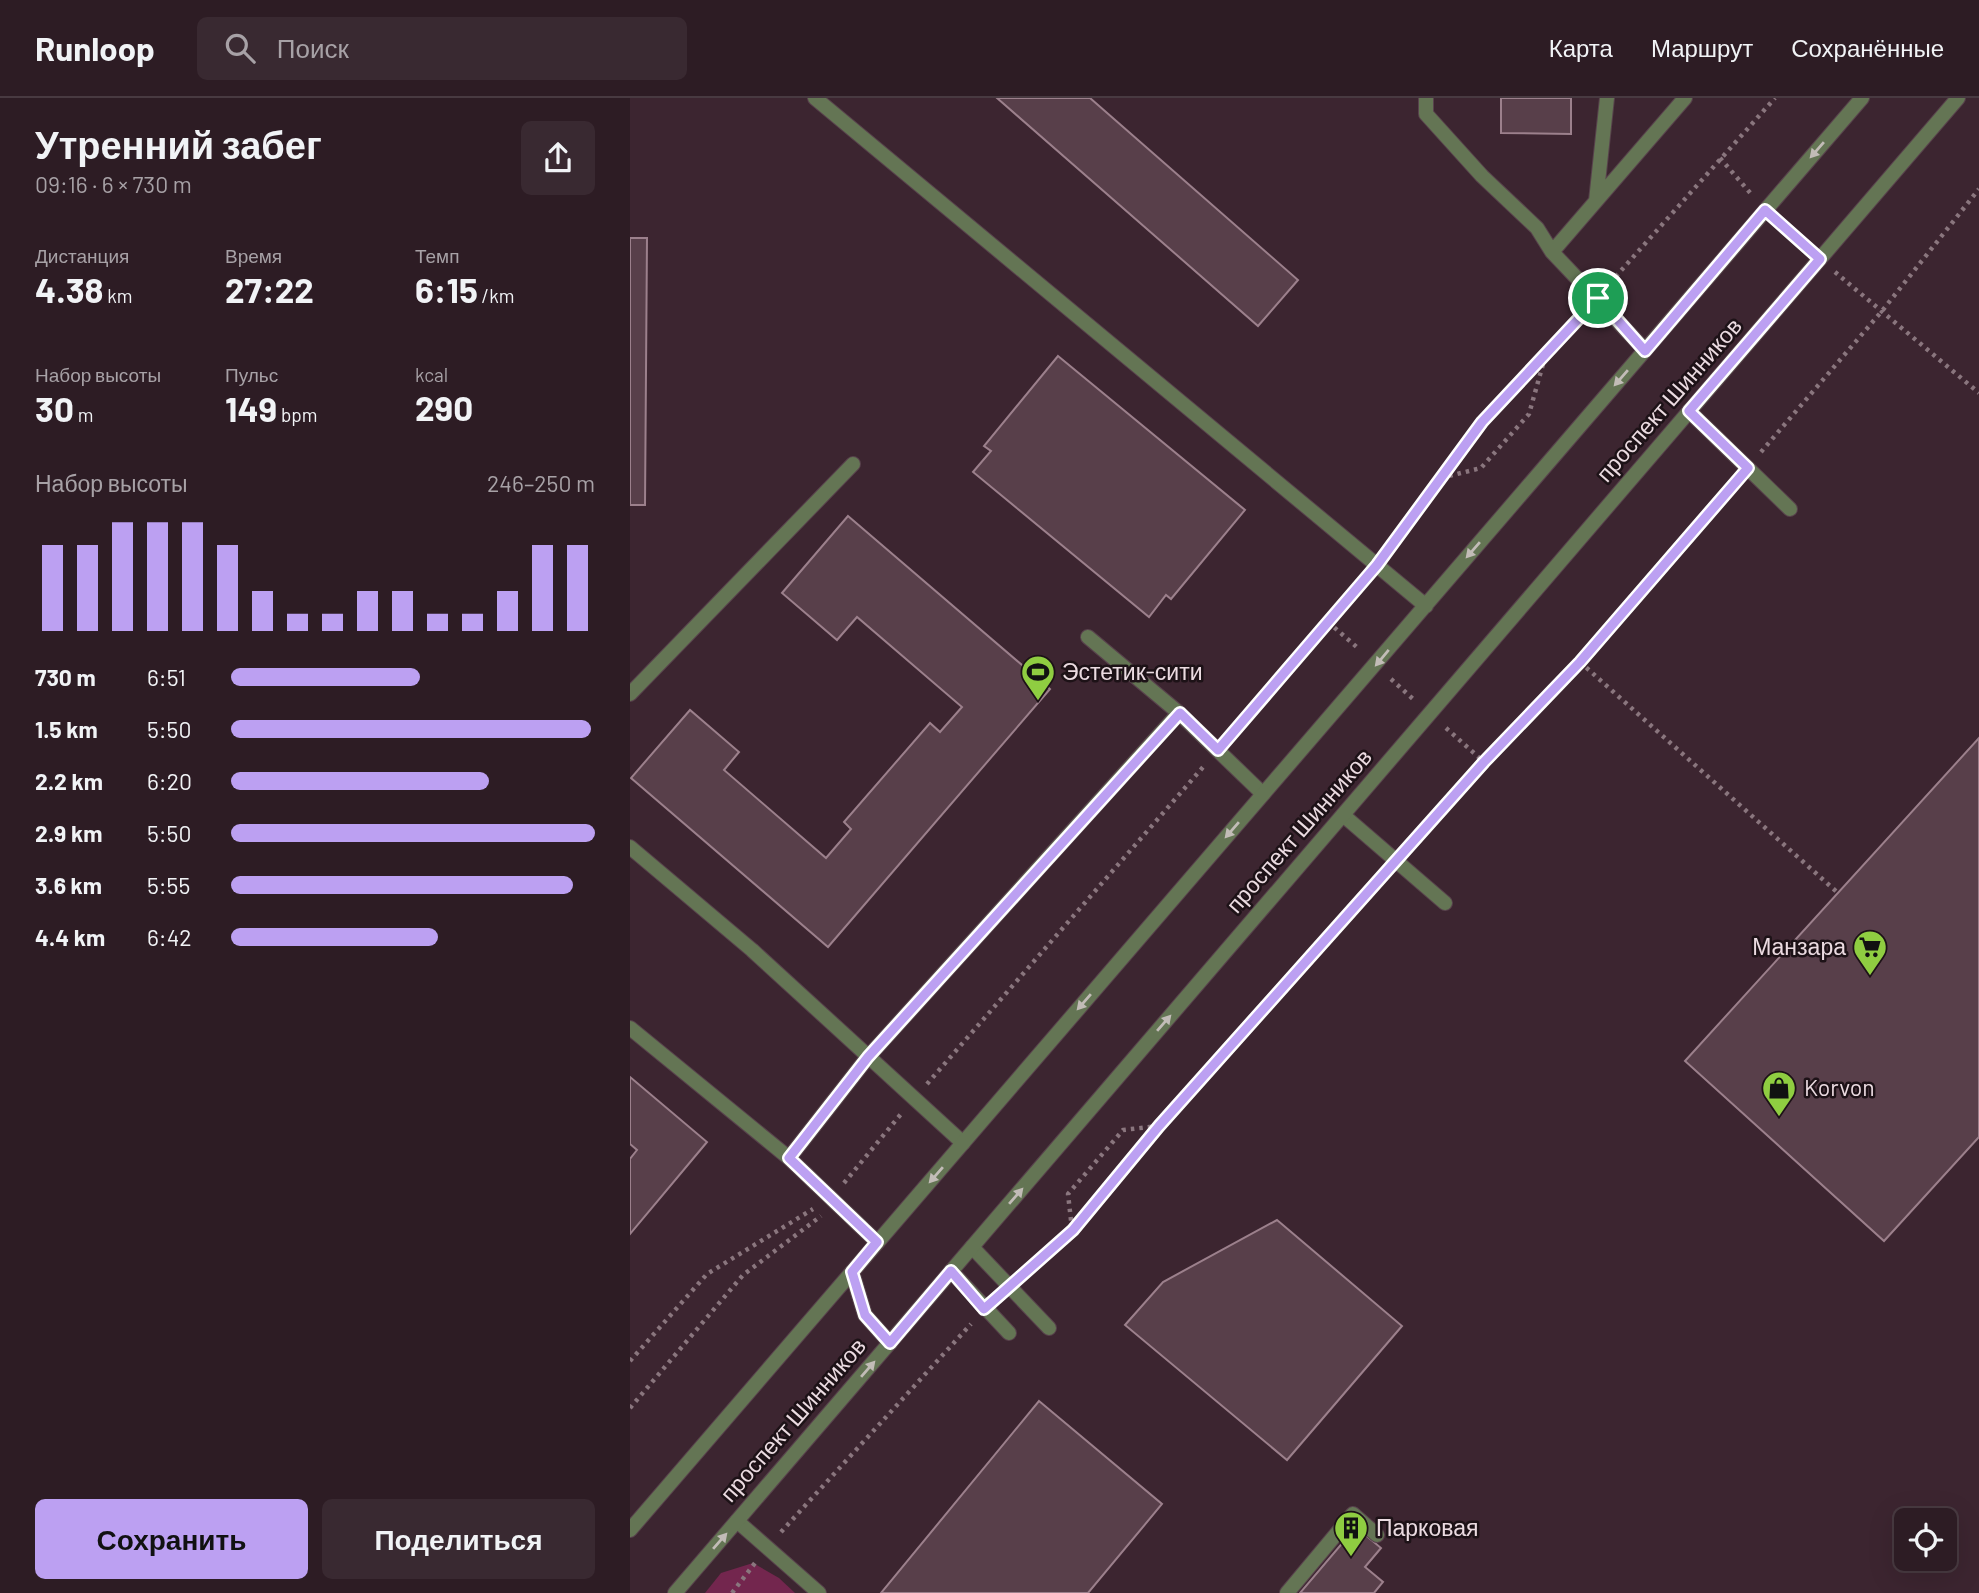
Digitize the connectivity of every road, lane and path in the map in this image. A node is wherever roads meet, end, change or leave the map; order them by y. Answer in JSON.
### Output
{"nodes":[{"id":1,"x":815,"y":98,"type":"edge"},
{"id":2,"x":1426,"y":98,"type":"edge"},
{"id":3,"x":1607,"y":98,"type":"edge"},
{"id":4,"x":1685,"y":98,"type":"edge"},
{"id":5,"x":1775,"y":98,"type":"edge"},
{"id":6,"x":1862,"y":98,"type":"edge"},
{"id":7,"x":1958,"y":98,"type":"edge"},
{"id":8,"x":1720,"y":158,"type":"junction"},
{"id":9,"x":1979,"y":189,"type":"edge"},
{"id":10,"x":1596,"y":201,"type":"junction"},
{"id":11,"x":1765,"y":210,"type":"junction"},
{"id":12,"x":1552,"y":252,"type":"junction"},
{"id":13,"x":1820,"y":259,"type":"junction"},
{"id":14,"x":1598,"y":298,"type":"junction"},
{"id":15,"x":1882,"y":311,"type":"junction"},
{"id":16,"x":1645,"y":351,"type":"junction"},
{"id":17,"x":1545,"y":354,"type":"junction"},
{"id":18,"x":1979,"y":393,"type":"edge"},
{"id":19,"x":1689,"y":411,"type":"junction"},
{"id":20,"x":853,"y":464,"type":"dead end"},
{"id":21,"x":1748,"y":468,"type":"junction"},
{"id":22,"x":1440,"y":478,"type":"junction"},
{"id":23,"x":1790,"y":509,"type":"dead end"},
{"id":24,"x":1377,"y":565,"type":"junction"},
{"id":25,"x":1426,"y":606,"type":"junction"},
{"id":26,"x":1328,"y":622,"type":"junction"},
{"id":27,"x":1088,"y":637,"type":"dead end"},
{"id":28,"x":1580,"y":662,"type":"junction"},
{"id":29,"x":1376,"y":665,"type":"junction"},
{"id":30,"x":630,"y":694,"type":"edge"},
{"id":31,"x":1180,"y":713,"type":"junction"},
{"id":32,"x":1430,"y":713,"type":"junction"},
{"id":33,"x":1218,"y":750,"type":"junction"},
{"id":34,"x":1484,"y":762,"type":"junction"},
{"id":35,"x":1263,"y":794,"type":"junction"},
{"id":36,"x":1343,"y":815,"type":"junction"},
{"id":37,"x":630,"y":847,"type":"edge"},
{"id":38,"x":1396,"y":861,"type":"junction"},
{"id":39,"x":1838,"y":893,"type":"dead end"},
{"id":40,"x":1445,"y":903,"type":"dead end"},
{"id":41,"x":630,"y":1028,"type":"edge"},
{"id":42,"x":868,"y":1057,"type":"junction"},
{"id":43,"x":914,"y":1099,"type":"junction"},
{"id":44,"x":1159,"y":1126,"type":"junction"},
{"id":45,"x":963,"y":1143,"type":"junction"},
{"id":46,"x":789,"y":1158,"type":"junction"},
{"id":47,"x":832,"y":1198,"type":"junction"},
{"id":48,"x":1073,"y":1230,"type":"junction"},
{"id":49,"x":877,"y":1242,"type":"junction"},
{"id":50,"x":972,"y":1247,"type":"junction"},
{"id":51,"x":951,"y":1271,"type":"junction"},
{"id":52,"x":852,"y":1272,"type":"junction"},
{"id":53,"x":1010,"y":1286,"type":"junction"},
{"id":54,"x":984,"y":1309,"type":"junction"},
{"id":55,"x":1049,"y":1328,"type":"dead end"},
{"id":56,"x":1009,"y":1333,"type":"dead end"},
{"id":57,"x":890,"y":1343,"type":"junction"},
{"id":58,"x":630,"y":1361,"type":"edge"},
{"id":59,"x":630,"y":1408,"type":"edge"},
{"id":60,"x":737,"y":1521,"type":"junction"},
{"id":61,"x":630,"y":1530,"type":"edge"},
{"id":62,"x":1377,"y":1535,"type":"dead end"},
{"id":63,"x":768,"y":1546,"type":"junction"},
{"id":64,"x":675,"y":1593,"type":"edge"},
{"id":65,"x":732,"y":1593,"type":"edge"},
{"id":66,"x":820,"y":1593,"type":"edge"},
{"id":67,"x":1287,"y":1593,"type":"edge"}],
"edges":[{"from":1,"to":24,"type":"street"},
{"from":2,"to":12,"type":"street"},
{"from":3,"to":10,"type":"street"},
{"from":4,"to":10,"type":"street"},
{"from":5,"to":8,"type":"path"},
{"from":6,"to":11,"type":"street","one_way":true},
{"from":7,"to":13,"type":"street","name":"проспект Шинников"},
{"from":8,"to":11,"type":"path"},
{"from":8,"to":14,"type":"path"},
{"from":9,"to":15,"type":"path"},
{"from":10,"to":12,"type":"street"},
{"from":11,"to":13,"type":"path"},
{"from":11,"to":16,"type":"street"},
{"from":12,"to":14,"type":"street"},
{"from":13,"to":15,"type":"path"},
{"from":13,"to":19,"type":"street","name":"проспект Шинников"},
{"from":14,"to":16,"type":"street"},
{"from":14,"to":17,"type":"path"},
{"from":15,"to":18,"type":"path"},
{"from":15,"to":21,"type":"path"},
{"from":16,"to":25,"type":"street","one_way":true},
{"from":17,"to":22,"type":"path"},
{"from":17,"to":22,"type":"path"},
{"from":19,"to":21,"type":"street"},
{"from":19,"to":32,"type":"street","name":"проспект Шинников"},
{"from":20,"to":30,"type":"street"},
{"from":21,"to":23,"type":"street"},
{"from":21,"to":28,"type":"path"},
{"from":22,"to":24,"type":"path"},
{"from":24,"to":25,"type":"street"},
{"from":24,"to":26,"type":"path"},
{"from":25,"to":29,"type":"street","one_way":true},
{"from":26,"to":29,"type":"path"},
{"from":26,"to":33,"type":"path"},
{"from":27,"to":31,"type":"street"},
{"from":28,"to":34,"type":"path"},
{"from":28,"to":39,"type":"path"},
{"from":29,"to":32,"type":"path"},
{"from":29,"to":35,"type":"street"},
{"from":31,"to":33,"type":"street"},
{"from":31,"to":42,"type":"street"},
{"from":32,"to":34,"type":"path"},
{"from":32,"to":36,"type":"street","name":"проспект Шинников"},
{"from":33,"to":35,"type":"street"},
{"from":33,"to":43,"type":"path"},
{"from":34,"to":38,"type":"path"},
{"from":35,"to":45,"type":"street","one_way":true},
{"from":36,"to":38,"type":"street"},
{"from":50,"to":36,"type":"street","name":"проспект Шинников","one_way":true},
{"from":37,"to":42,"type":"street"},
{"from":38,"to":40,"type":"street"},
{"from":38,"to":44,"type":"path"},
{"from":41,"to":46,"type":"street"},
{"from":42,"to":43,"type":"street"},
{"from":42,"to":46,"type":"street"},
{"from":43,"to":45,"type":"street"},
{"from":43,"to":47,"type":"path"},
{"from":44,"to":48,"type":"path"},
{"from":44,"to":48,"type":"path"},
{"from":45,"to":49,"type":"street","one_way":true},
{"from":46,"to":47,"type":"street"},
{"from":47,"to":49,"type":"street"},
{"from":47,"to":58,"type":"path"},
{"from":47,"to":59,"type":"path"},
{"from":48,"to":53,"type":"path"},
{"from":49,"to":52,"type":"street"},
{"from":50,"to":51,"type":"street","name":"проспект Шинников"},
{"from":50,"to":53,"type":"street"},
{"from":51,"to":54,"type":"street"},
{"from":51,"to":57,"type":"street","name":"проспект Шинников"},
{"from":52,"to":57,"type":"street"},
{"from":52,"to":61,"type":"street"},
{"from":53,"to":55,"type":"street"},
{"from":54,"to":56,"type":"street"},
{"from":54,"to":63,"type":"path"},
{"from":60,"to":57,"type":"street","name":"проспект Шинников","one_way":true},
{"from":60,"to":63,"type":"street"},
{"from":64,"to":60,"type":"street","name":"проспект Шинников","one_way":true},
{"from":62,"to":67,"type":"street"},
{"from":63,"to":65,"type":"path"},
{"from":63,"to":66,"type":"street"}]}
